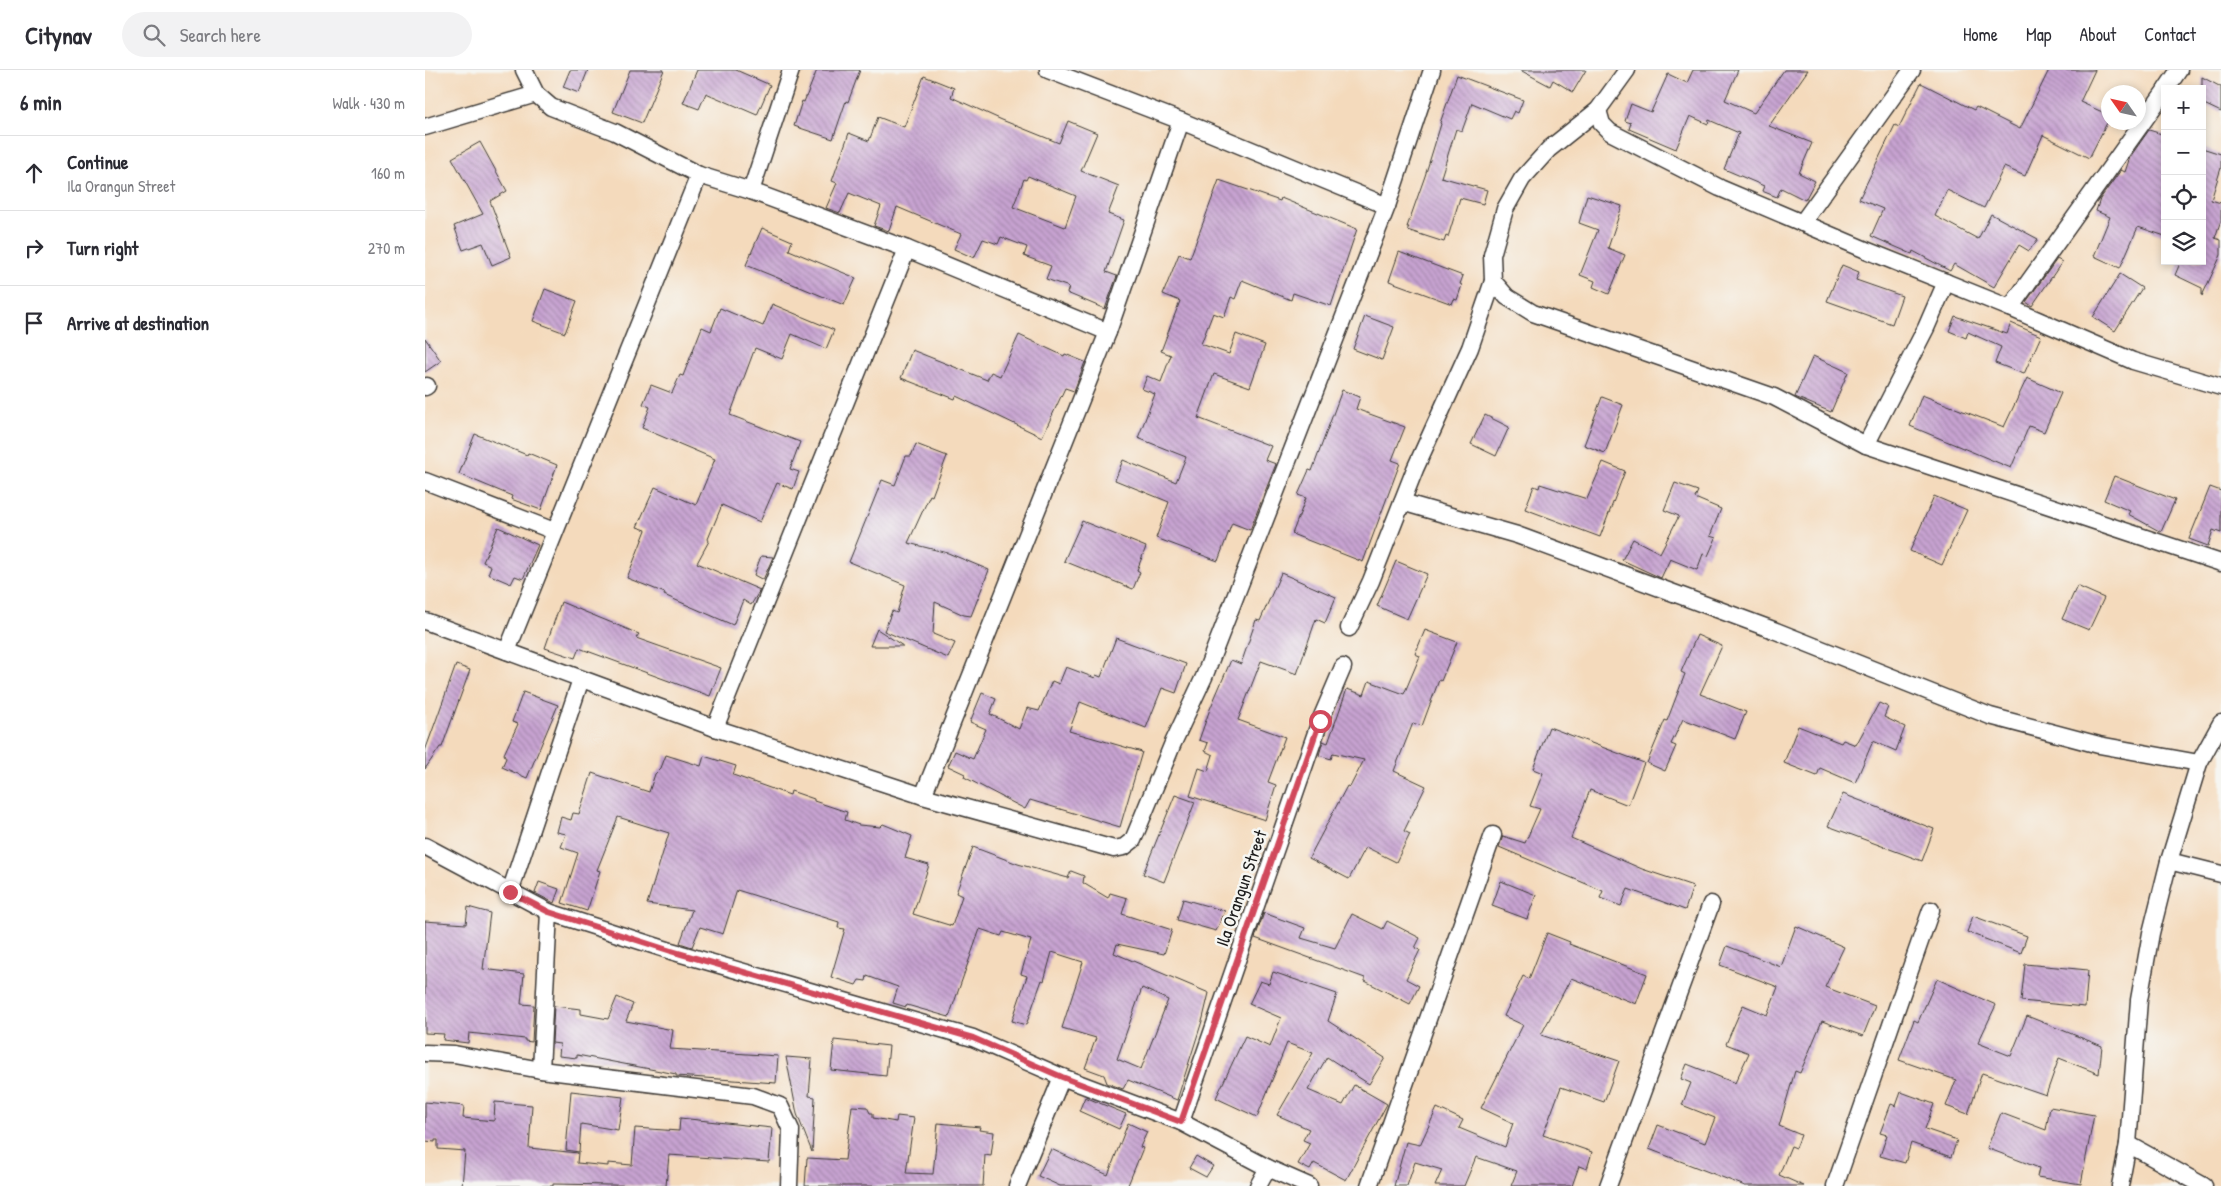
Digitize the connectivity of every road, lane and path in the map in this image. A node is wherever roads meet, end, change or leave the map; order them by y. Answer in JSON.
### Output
{"nodes":[{"id":1,"x":524,"y":70,"type":"edge"},
{"id":2,"x":791,"y":70,"type":"edge"},
{"id":3,"x":1048,"y":70,"type":"edge"},
{"id":4,"x":1432,"y":70,"type":"edge"},
{"id":5,"x":1627,"y":70,"type":"edge"},
{"id":6,"x":1912,"y":70,"type":"edge"},
{"id":7,"x":2179,"y":70,"type":"edge"},
{"id":8,"x":2168,"y":85,"type":"edge"},
{"id":9,"x":535,"y":94,"type":"junction"},
{"id":10,"x":2161,"y":96,"type":"edge"},
{"id":11,"x":1598,"y":110,"type":"junction"},
{"id":12,"x":1181,"y":121,"type":"junction"},
{"id":13,"x":425,"y":127,"type":"edge"},
{"id":14,"x":699,"y":175,"type":"junction"},
{"id":15,"x":751,"y":191,"type":"junction"},
{"id":16,"x":1387,"y":206,"type":"junction"},
{"id":17,"x":1802,"y":223,"type":"junction"},
{"id":18,"x":907,"y":249,"type":"junction"},
{"id":19,"x":1493,"y":281,"type":"junction"},
{"id":20,"x":1946,"y":282,"type":"junction"},
{"id":21,"x":2011,"y":308,"type":"junction"},
{"id":22,"x":1108,"y":332,"type":"junction"},
{"id":23,"x":2221,"y":387,"type":"edge"},
{"id":24,"x":1866,"y":445,"type":"junction"},
{"id":25,"x":425,"y":481,"type":"edge"},
{"id":26,"x":1402,"y":502,"type":"junction"},
{"id":27,"x":554,"y":531,"type":"junction"},
{"id":28,"x":2221,"y":563,"type":"edge"},
{"id":29,"x":425,"y":621,"type":"edge"},
{"id":30,"x":1349,"y":628,"type":"dead end"},
{"id":31,"x":507,"y":651,"type":"junction"},
{"id":32,"x":1343,"y":668,"type":"dead end"},
{"id":33,"x":581,"y":679,"type":"junction"},
{"id":34,"x":2221,"y":723,"type":"edge"},
{"id":35,"x":715,"y":728,"type":"junction"},
{"id":36,"x":2199,"y":763,"type":"junction"},
{"id":37,"x":923,"y":796,"type":"junction"},
{"id":38,"x":1493,"y":835,"type":"dead end"},
{"id":39,"x":425,"y":846,"type":"edge"},
{"id":40,"x":2169,"y":861,"type":"junction"},
{"id":41,"x":2221,"y":874,"type":"edge"},
{"id":42,"x":510,"y":892,"type":"junction"},
{"id":43,"x":1711,"y":904,"type":"dead end"},
{"id":44,"x":1931,"y":910,"type":"dead end"},
{"id":45,"x":549,"y":912,"type":"junction"},
{"id":46,"x":425,"y":1053,"type":"edge"},
{"id":47,"x":541,"y":1070,"type":"junction"},
{"id":48,"x":1062,"y":1077,"type":"junction"},
{"id":49,"x":1181,"y":1122,"type":"junction"},
{"id":50,"x":2128,"y":1144,"type":"junction"},
{"id":51,"x":1268,"y":1168,"type":"junction"},
{"id":52,"x":789,"y":1186,"type":"edge"},
{"id":53,"x":1017,"y":1186,"type":"edge"},
{"id":54,"x":1257,"y":1186,"type":"edge"},
{"id":55,"x":1309,"y":1186,"type":"edge"},
{"id":56,"x":1369,"y":1186,"type":"edge"},
{"id":57,"x":1608,"y":1186,"type":"edge"},
{"id":58,"x":1835,"y":1186,"type":"edge"},
{"id":59,"x":2120,"y":1186,"type":"edge"},
{"id":60,"x":2204,"y":1186,"type":"edge"}],
"edges":[{"from":1,"to":9,"type":"street"},
{"from":2,"to":15,"type":"street"},
{"from":3,"to":12,"type":"street"},
{"from":4,"to":16,"type":"street"},
{"from":5,"to":11,"type":"street"},
{"from":6,"to":17,"type":"street"},
{"from":7,"to":8,"type":"street"},
{"from":9,"to":13,"type":"street"},
{"from":9,"to":14,"type":"street"},
{"from":10,"to":21,"type":"street"},
{"from":11,"to":17,"type":"street"},
{"from":11,"to":19,"type":"street"},
{"from":12,"to":16,"type":"street"},
{"from":12,"to":22,"type":"street"},
{"from":14,"to":15,"type":"street"},
{"from":14,"to":27,"type":"street"},
{"from":15,"to":18,"type":"street"},
{"from":16,"to":37,"type":"street"},
{"from":17,"to":20,"type":"street"},
{"from":18,"to":22,"type":"street"},
{"from":18,"to":35,"type":"street"},
{"from":19,"to":24,"type":"street"},
{"from":19,"to":26,"type":"street"},
{"from":20,"to":21,"type":"street"},
{"from":20,"to":24,"type":"street"},
{"from":21,"to":23,"type":"street"},
{"from":22,"to":37,"type":"street"},
{"from":24,"to":28,"type":"street"},
{"from":25,"to":27,"type":"street"},
{"from":26,"to":30,"type":"street"},
{"from":26,"to":36,"type":"street"},
{"from":27,"to":31,"type":"street"},
{"from":29,"to":31,"type":"street"},
{"from":31,"to":33,"type":"street"},
{"from":32,"to":49,"type":"street","name":"Ila Orangun Street"},
{"from":33,"to":35,"type":"street"},
{"from":33,"to":42,"type":"street"},
{"from":34,"to":36,"type":"street"},
{"from":35,"to":37,"type":"street"},
{"from":36,"to":40,"type":"street"},
{"from":38,"to":56,"type":"street"},
{"from":39,"to":42,"type":"street"},
{"from":40,"to":41,"type":"street"},
{"from":40,"to":50,"type":"street"},
{"from":42,"to":45,"type":"street"},
{"from":43,"to":57,"type":"street"},
{"from":44,"to":58,"type":"street"},
{"from":45,"to":47,"type":"street"},
{"from":45,"to":48,"type":"street"},
{"from":46,"to":47,"type":"street"},
{"from":47,"to":52,"type":"street"},
{"from":48,"to":49,"type":"street"},
{"from":48,"to":53,"type":"street"},
{"from":49,"to":51,"type":"street"},
{"from":50,"to":59,"type":"street"},
{"from":50,"to":60,"type":"street"},
{"from":51,"to":54,"type":"street"},
{"from":51,"to":55,"type":"street"}]}
